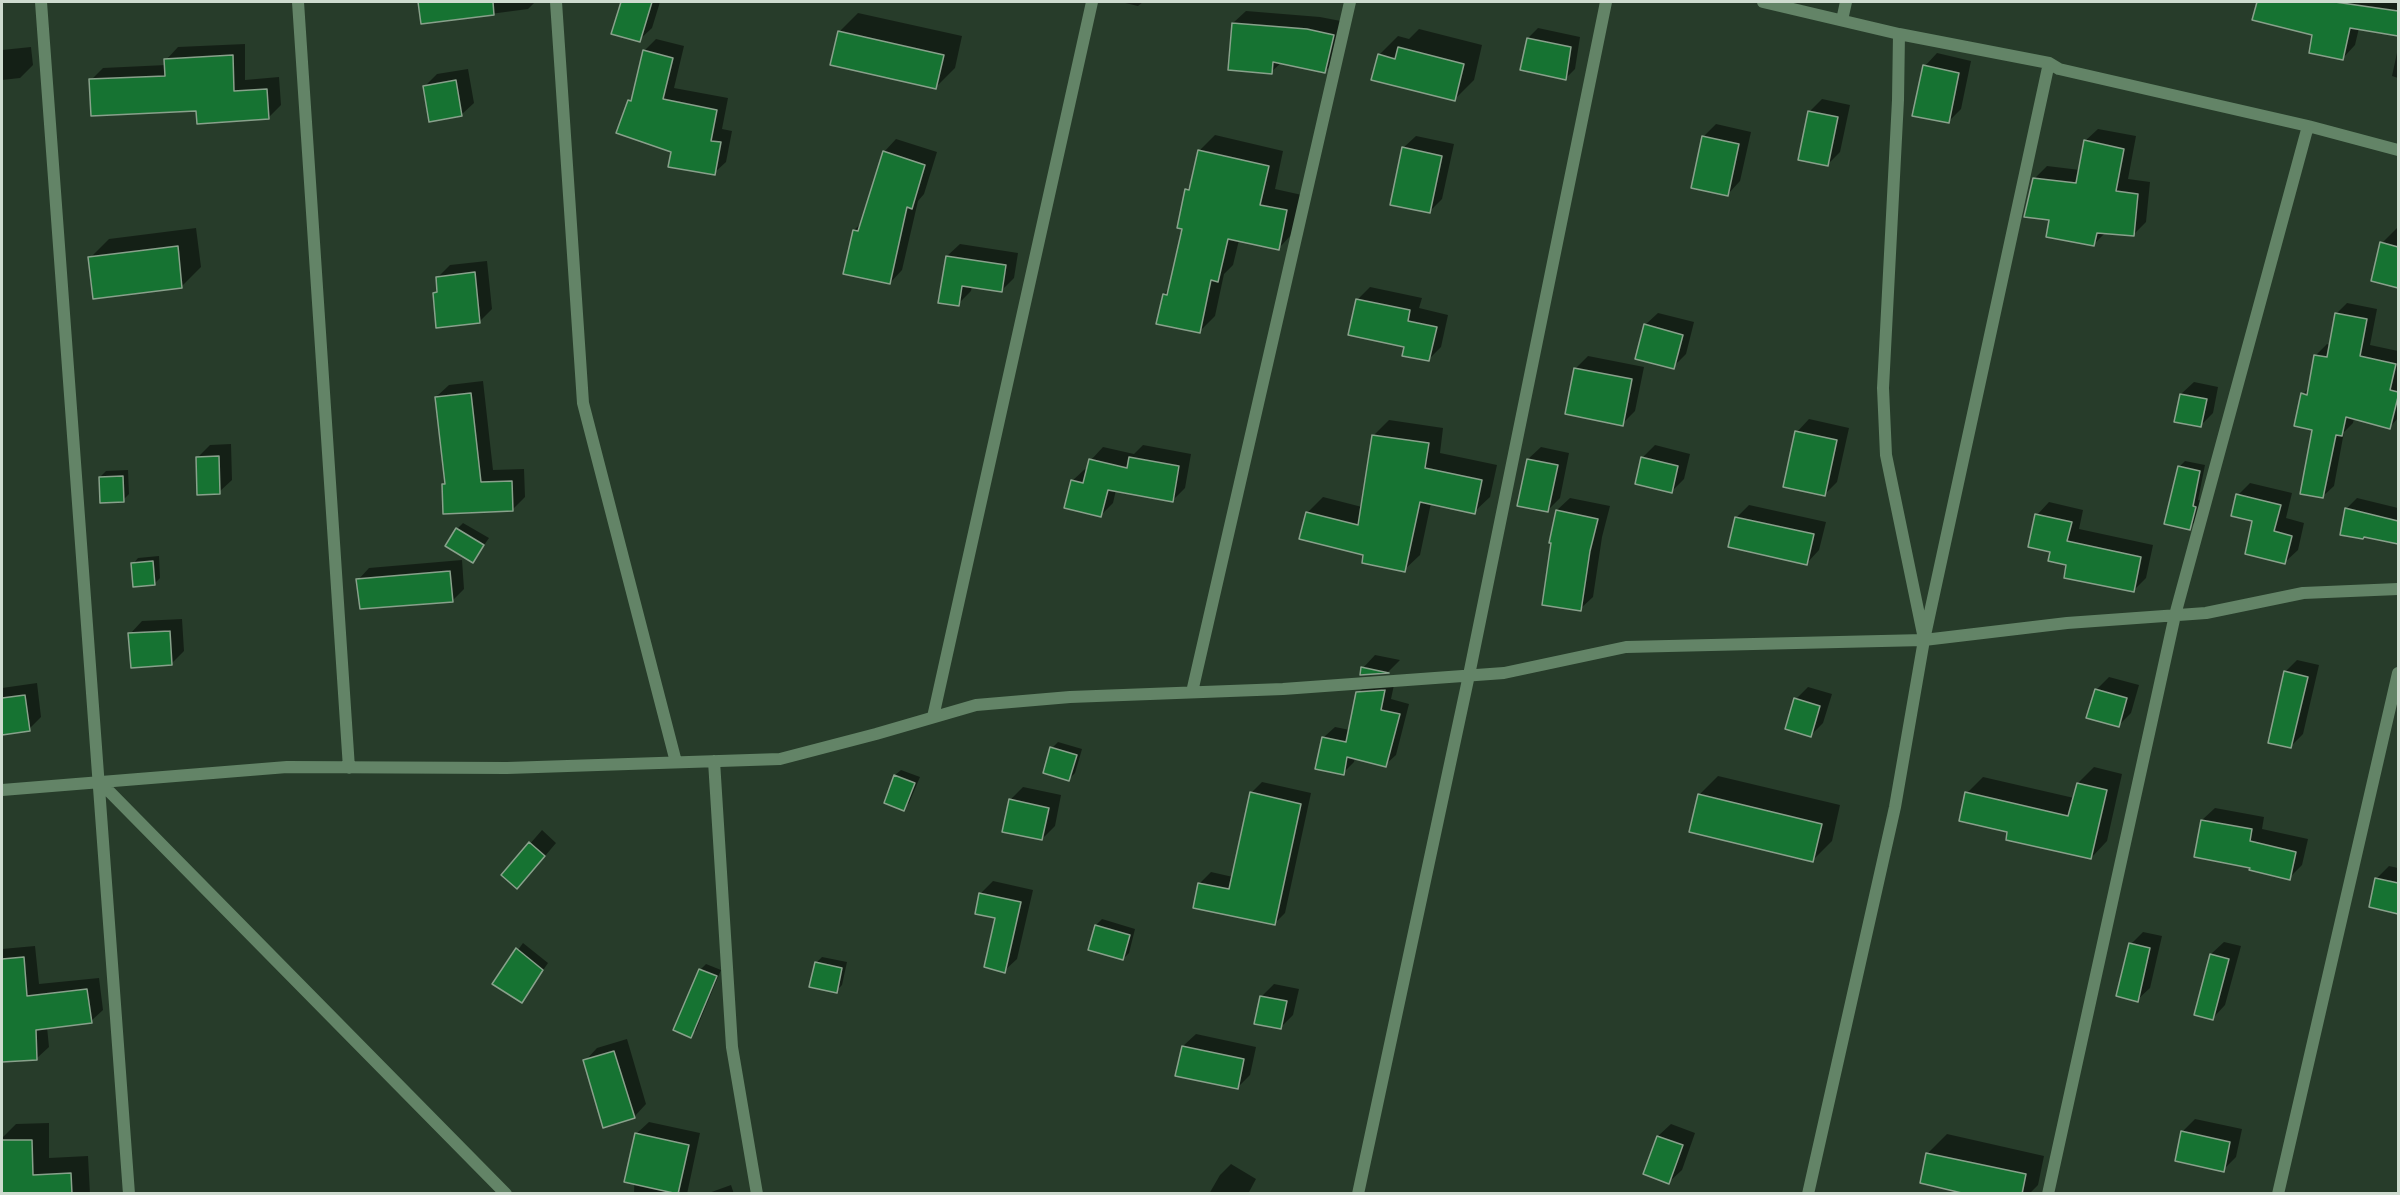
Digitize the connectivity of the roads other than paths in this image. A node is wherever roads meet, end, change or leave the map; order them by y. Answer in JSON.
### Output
{"nodes":[{"id":1,"x":41,"y":2,"type":"edge"},
{"id":2,"x":298,"y":2,"type":"edge"},
{"id":3,"x":556,"y":2,"type":"edge"},
{"id":4,"x":1092,"y":2,"type":"edge"},
{"id":5,"x":1350,"y":2,"type":"edge"},
{"id":6,"x":1606,"y":2,"type":"edge"},
{"id":7,"x":1763,"y":2,"type":"edge"},
{"id":8,"x":1846,"y":2,"type":"edge"},
{"id":9,"x":1842,"y":20,"type":"junction"},
{"id":10,"x":1899,"y":34,"type":"junction"},
{"id":11,"x":2049,"y":63,"type":"junction"},
{"id":12,"x":2308,"y":126,"type":"junction"},
{"id":13,"x":2398,"y":150,"type":"edge"},
{"id":14,"x":2398,"y":589,"type":"edge"},
{"id":15,"x":2175,"y":615,"type":"junction"},
{"id":16,"x":1924,"y":640,"type":"junction"},
{"id":17,"x":2398,"y":673,"type":"edge"},
{"id":18,"x":1469,"y":675,"type":"junction"},
{"id":19,"x":1192,"y":692,"type":"junction"},
{"id":20,"x":933,"y":717,"type":"junction"},
{"id":21,"x":714,"y":761,"type":"junction"},
{"id":22,"x":676,"y":762,"type":"junction"},
{"id":23,"x":350,"y":768,"type":"junction"},
{"id":24,"x":99,"y":781,"type":"junction"},
{"id":25,"x":2,"y":790,"type":"edge"},
{"id":26,"x":129,"y":1194,"type":"edge"},
{"id":27,"x":506,"y":1194,"type":"edge"},
{"id":28,"x":757,"y":1194,"type":"edge"},
{"id":29,"x":1358,"y":1194,"type":"edge"},
{"id":30,"x":1808,"y":1194,"type":"edge"},
{"id":31,"x":2048,"y":1194,"type":"edge"},
{"id":32,"x":2278,"y":1194,"type":"edge"}],
"edges":[{"from":1,"to":24,"type":"street"},
{"from":2,"to":23,"type":"street"},
{"from":3,"to":22,"type":"street"},
{"from":4,"to":20,"type":"street"},
{"from":5,"to":19,"type":"street"},
{"from":6,"to":18,"type":"street"},
{"from":7,"to":9,"type":"street"},
{"from":8,"to":9,"type":"street"},
{"from":9,"to":10,"type":"street"},
{"from":10,"to":11,"type":"street"},
{"from":10,"to":16,"type":"street"},
{"from":11,"to":12,"type":"street"},
{"from":11,"to":16,"type":"street"},
{"from":12,"to":13,"type":"street"},
{"from":12,"to":15,"type":"street"},
{"from":14,"to":15,"type":"street"},
{"from":15,"to":16,"type":"street"},
{"from":15,"to":31,"type":"street"},
{"from":16,"to":18,"type":"street"},
{"from":16,"to":30,"type":"street"},
{"from":17,"to":32,"type":"street"},
{"from":18,"to":19,"type":"street"},
{"from":18,"to":29,"type":"street"},
{"from":19,"to":20,"type":"street"},
{"from":20,"to":21,"type":"street"},
{"from":21,"to":22,"type":"street"},
{"from":21,"to":28,"type":"street"},
{"from":22,"to":23,"type":"street"},
{"from":23,"to":24,"type":"street"},
{"from":24,"to":25,"type":"street"},
{"from":24,"to":26,"type":"street"},
{"from":24,"to":27,"type":"street"}]}
